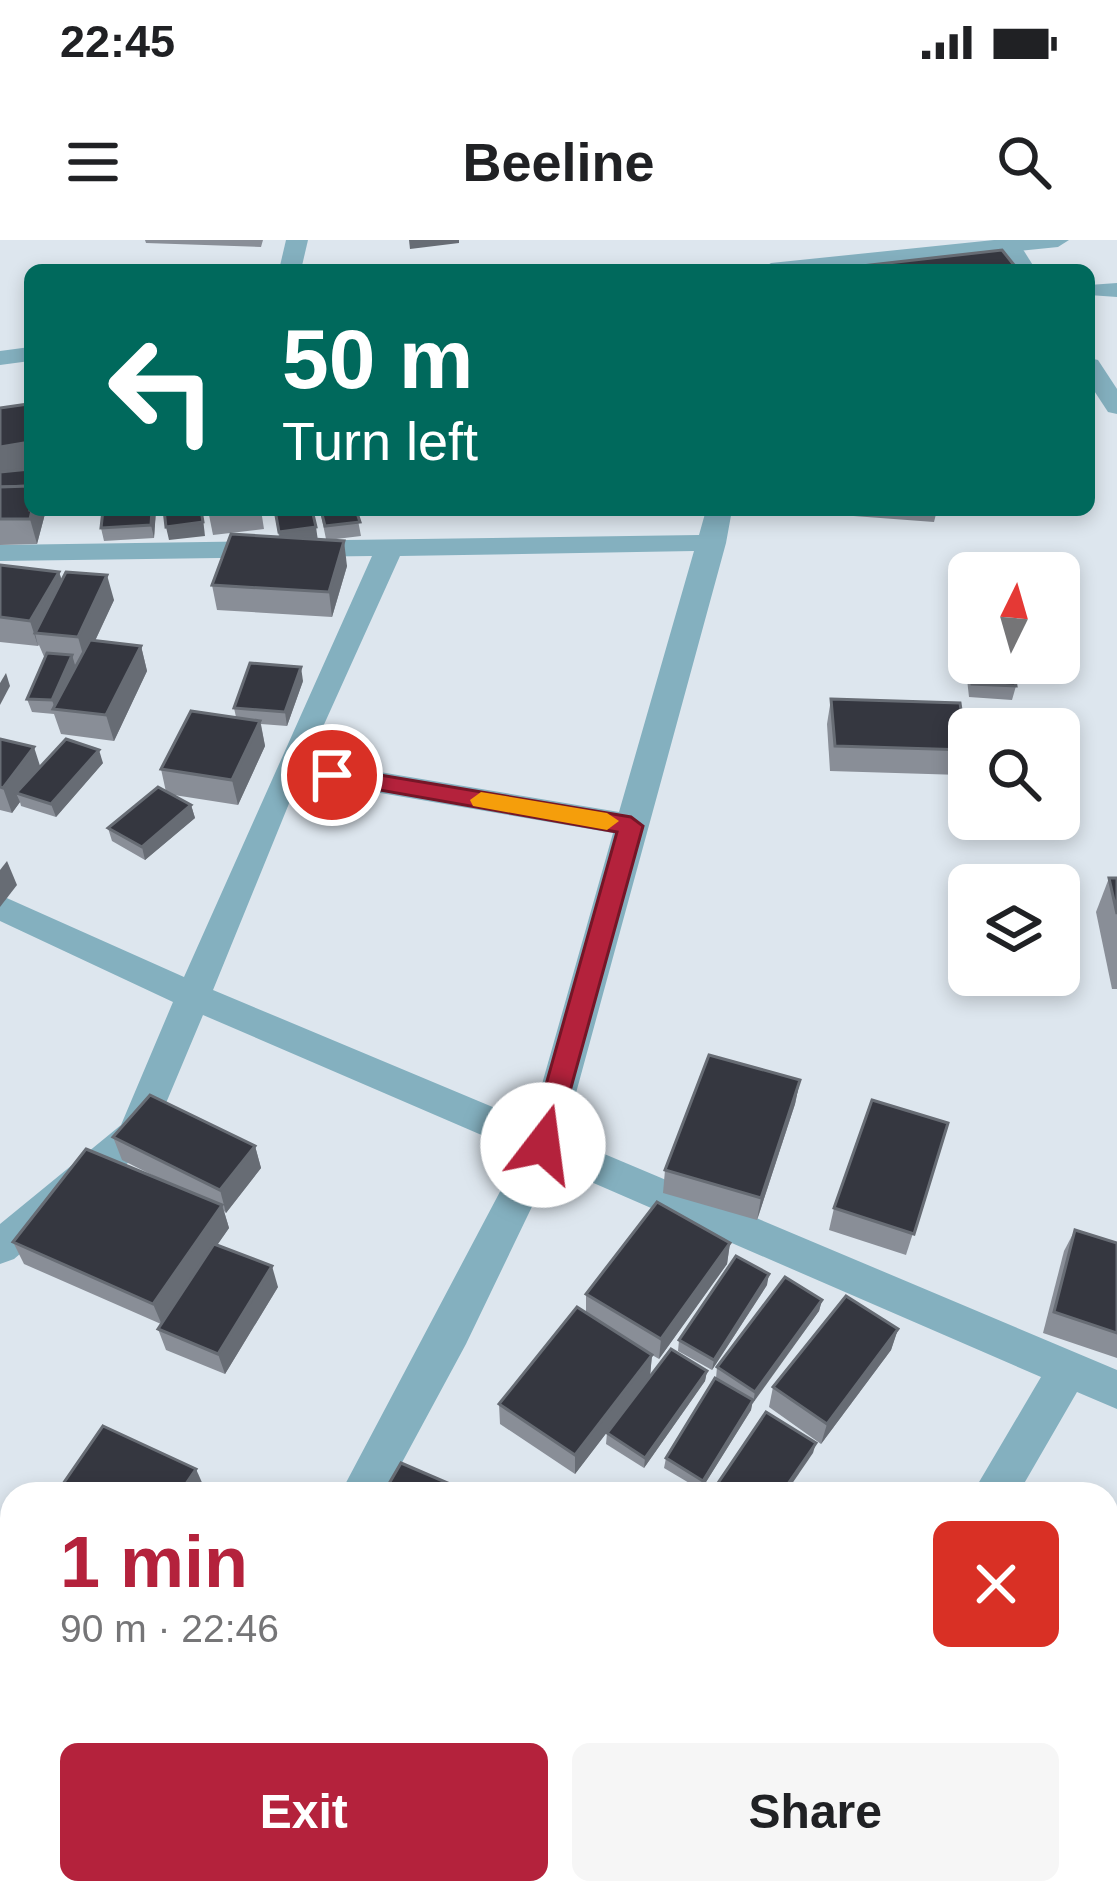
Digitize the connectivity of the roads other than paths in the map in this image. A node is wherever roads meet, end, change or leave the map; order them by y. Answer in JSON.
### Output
{"nodes":[{"id":1,"x":1058,"y":240,"type":"edge"},
{"id":2,"x":1009,"y":245,"type":"junction"},
{"id":3,"x":828,"y":264,"type":"edge"},
{"id":4,"x":1021,"y":264,"type":"edge"},
{"id":5,"x":1095,"y":374,"type":"edge"},
{"id":6,"x":1117,"y":407,"type":"edge"},
{"id":7,"x":717,"y":516,"type":"edge"},
{"id":8,"x":712,"y":543,"type":"junction"},
{"id":9,"x":391,"y":544,"type":"junction"},
{"id":10,"x":0,"y":553,"type":"edge"},
{"id":11,"x":289,"y":767,"type":"junction"},
{"id":12,"x":631,"y":826,"type":"junction"},
{"id":13,"x":0,"y":907,"type":"edge"},
{"id":14,"x":193,"y":996,"type":"junction"},
{"id":15,"x":543,"y":1145,"type":"junction"},
{"id":16,"x":0,"y":1246,"type":"edge"},
{"id":17,"x":1067,"y":1371,"type":"junction"},
{"id":18,"x":1117,"y":1390,"type":"edge"},
{"id":19,"x":369,"y":1482,"type":"edge"},
{"id":20,"x":1001,"y":1482,"type":"edge"}],
"edges":[{"from":1,"to":2,"type":"street"},
{"from":2,"to":3,"type":"street"},
{"from":2,"to":4,"type":"street"},
{"from":5,"to":6,"type":"street"},
{"from":7,"to":8,"type":"street"},
{"from":8,"to":9,"type":"street"},
{"from":8,"to":12,"type":"street"},
{"from":9,"to":10,"type":"street"},
{"from":9,"to":11,"type":"street"},
{"from":11,"to":12,"type":"street"},
{"from":11,"to":14,"type":"street"},
{"from":12,"to":15,"type":"street"},
{"from":13,"to":14,"type":"street"},
{"from":14,"to":15,"type":"street"},
{"from":14,"to":16,"type":"street"},
{"from":15,"to":17,"type":"street"},
{"from":15,"to":19,"type":"street"},
{"from":17,"to":18,"type":"street"},
{"from":17,"to":20,"type":"street"}]}
